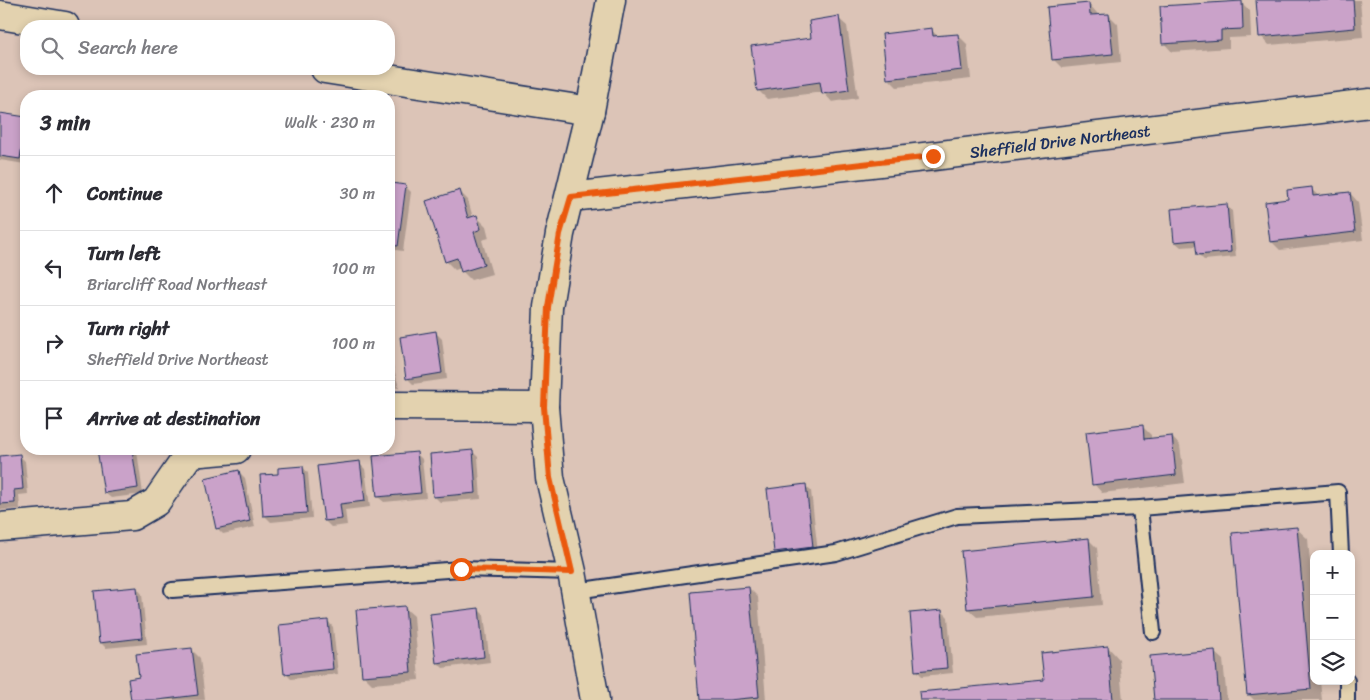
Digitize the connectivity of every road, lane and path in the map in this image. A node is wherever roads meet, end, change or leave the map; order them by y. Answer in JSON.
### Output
{"nodes":[{"id":1,"x":612,"y":0,"type":"edge"},
{"id":2,"x":0,"y":15,"type":"edge"},
{"id":3,"x":30,"y":20,"type":"edge"},
{"id":4,"x":363,"y":75,"type":"edge"},
{"id":5,"x":1370,"y":103,"type":"edge"},
{"id":6,"x":590,"y":111,"type":"junction"},
{"id":7,"x":571,"y":197,"type":"junction"},
{"id":8,"x":395,"y":406,"type":"edge"},
{"id":9,"x":544,"y":407,"type":"junction"},
{"id":10,"x":189,"y":455,"type":"edge"},
{"id":11,"x":1140,"y":508,"type":"junction"},
{"id":12,"x":0,"y":527,"type":"edge"},
{"id":13,"x":1341,"y":550,"type":"edge"},
{"id":14,"x":574,"y":581,"type":"junction"},
{"id":15,"x":172,"y":590,"type":"dead end"},
{"id":16,"x":1153,"y":632,"type":"dead end"},
{"id":17,"x":1347,"y":685,"type":"edge"},
{"id":18,"x":595,"y":700,"type":"edge"},
{"id":19,"x":1347,"y":700,"type":"edge"}],
"edges":[{"from":1,"to":6,"type":"street"},
{"from":2,"to":3,"type":"street"},
{"from":4,"to":6,"type":"street"},
{"from":5,"to":7,"type":"street","name":"Sheffield Drive Northeast"},
{"from":6,"to":7,"type":"street"},
{"from":7,"to":9,"type":"street"},
{"from":8,"to":9,"type":"street"},
{"from":9,"to":14,"type":"street"},
{"from":10,"to":12,"type":"street"},
{"from":11,"to":13,"type":"lane"},
{"from":11,"to":14,"type":"lane"},
{"from":11,"to":16,"type":"lane"},
{"from":14,"to":15,"type":"lane"},
{"from":14,"to":18,"type":"street"},
{"from":17,"to":19,"type":"lane"}]}
